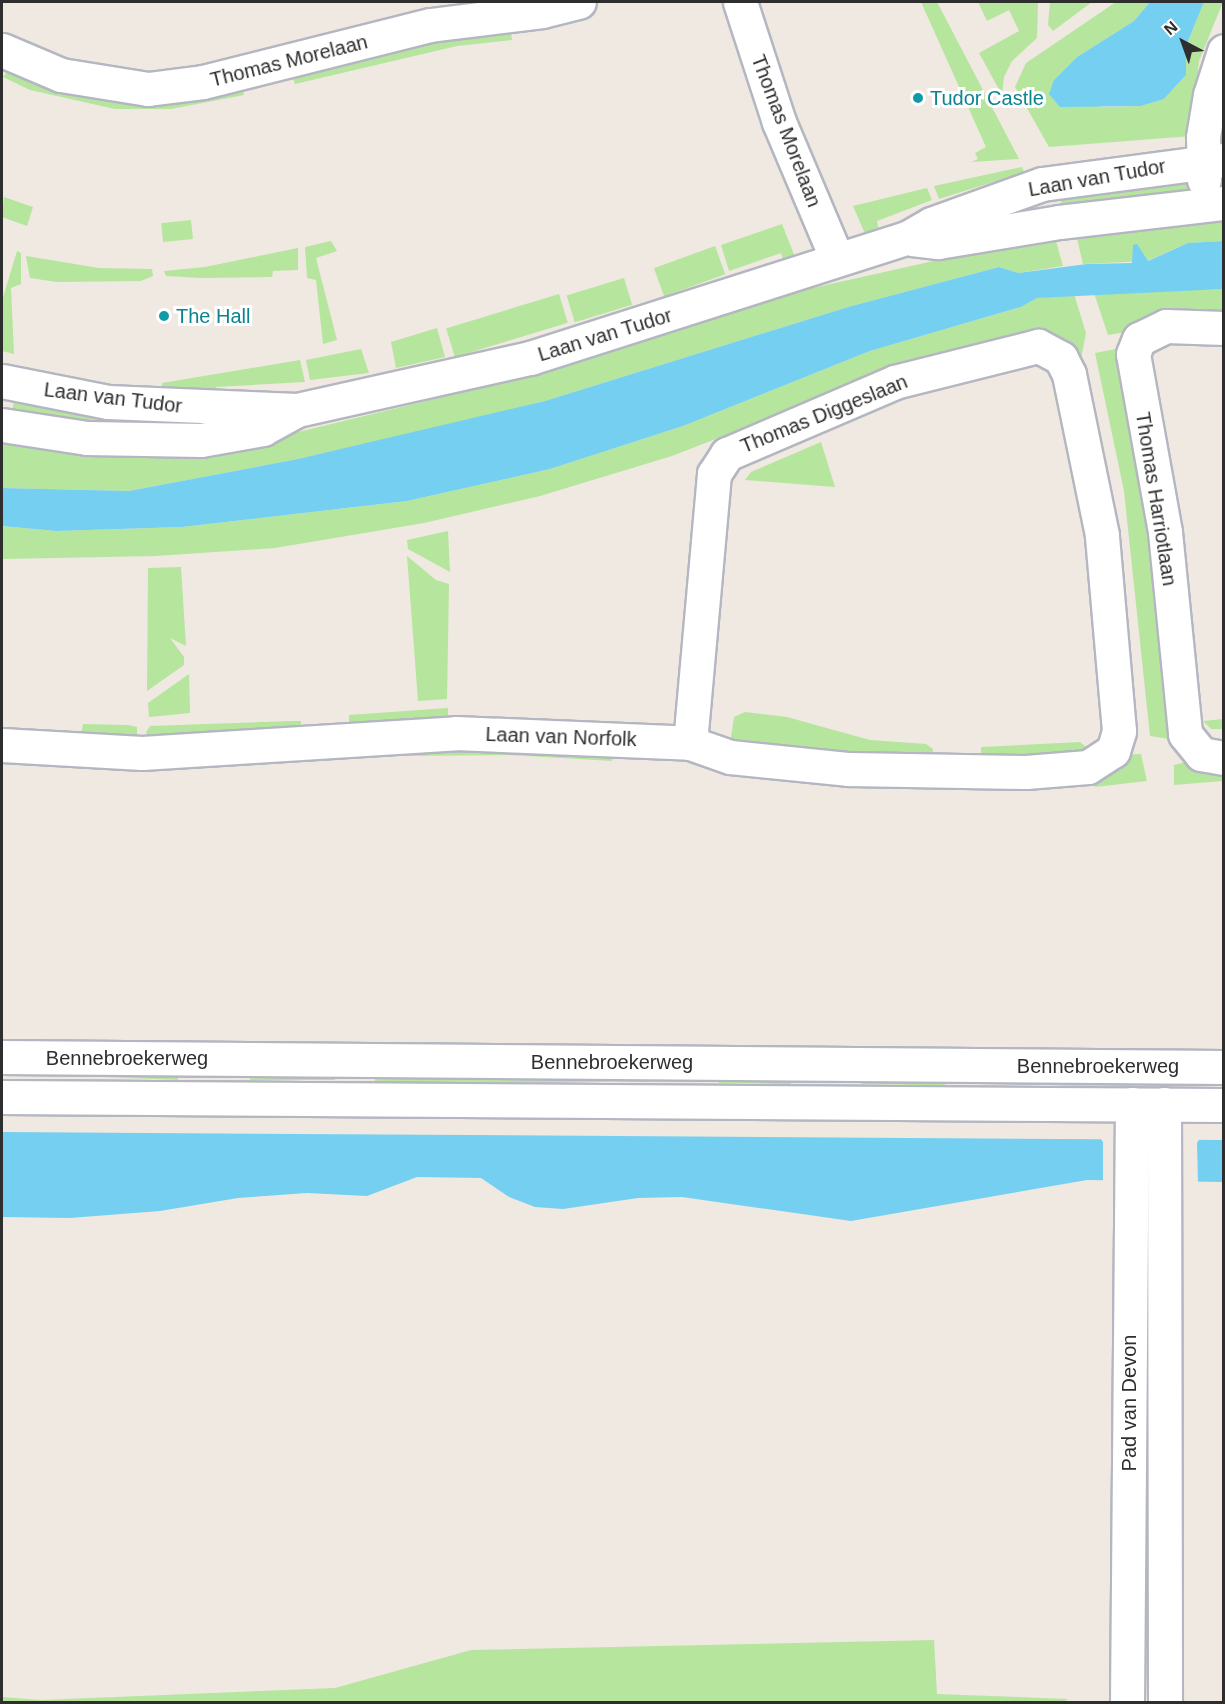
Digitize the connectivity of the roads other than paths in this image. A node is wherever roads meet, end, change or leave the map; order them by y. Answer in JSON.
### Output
{"nodes":[{"id":1,"x":579,"y":2,"type":"edge"},
{"id":2,"x":740,"y":2,"type":"edge"},
{"id":3,"x":2,"y":50,"type":"edge"},
{"id":4,"x":1224,"y":51,"type":"edge"},
{"id":5,"x":1214,"y":160,"type":"edge"},
{"id":6,"x":1214,"y":203,"type":"edge"},
{"id":7,"x":907,"y":238,"type":"junction"},
{"id":8,"x":837,"y":259,"type":"junction"},
{"id":9,"x":1224,"y":328,"type":"edge"},
{"id":10,"x":2,"y":381,"type":"edge"},
{"id":11,"x":297,"y":411,"type":"junction"},
{"id":12,"x":2,"y":425,"type":"edge"},
{"id":13,"x":690,"y":743,"type":"junction"},
{"id":14,"x":2,"y":745,"type":"edge"},
{"id":15,"x":1113,"y":751,"type":"joint"},
{"id":16,"x":1224,"y":758,"type":"edge"},
{"id":17,"x":2,"y":1057,"type":"edge"},
{"id":18,"x":1224,"y":1066,"type":"edge"},
{"id":19,"x":2,"y":1097,"type":"edge"},
{"id":20,"x":1224,"y":1105,"type":"edge"},
{"id":21,"x":1148,"y":1115,"type":"junction"},
{"id":22,"x":1127,"y":1702,"type":"edge"},
{"id":23,"x":1165,"y":1702,"type":"edge"}],
"edges":[{"from":1,"to":3,"type":"street","name":"Thomas Morelaan"},
{"from":2,"to":8,"type":"street","name":"Thomas Morelaan"},
{"from":4,"to":5,"type":"street"},
{"from":5,"to":6,"type":"street"},
{"from":5,"to":7,"type":"street","name":"Laan van Tudor"},
{"from":6,"to":7,"type":"street","name":"Laan van Tudor"},
{"from":7,"to":8,"type":"street","name":"Laan van Tudor"},
{"from":8,"to":11,"type":"street","name":"Laan van Tudor"},
{"from":9,"to":16,"type":"street","name":"Thomas Harriotlaan"},
{"from":10,"to":11,"type":"street","name":"Laan van Tudor"},
{"from":11,"to":12,"type":"street","name":"Laan van Tudor"},
{"from":13,"to":14,"type":"street","name":"Laan van Norfolk"},
{"from":13,"to":15,"type":"street","name":"Laan van Norfolk"},
{"from":13,"to":15,"type":"street","name":"Thomas Diggeslaan"},
{"from":17,"to":18,"type":"street","name":"Bennebroekerweg"},
{"from":19,"to":21,"type":"street","name":"Bennebroekerweg"},
{"from":20,"to":21,"type":"street","name":"Bennebroekerweg"},
{"from":21,"to":22,"type":"street","name":"Pad van Devon"},
{"from":21,"to":23,"type":"street","name":"Pad van Devon"}]}
